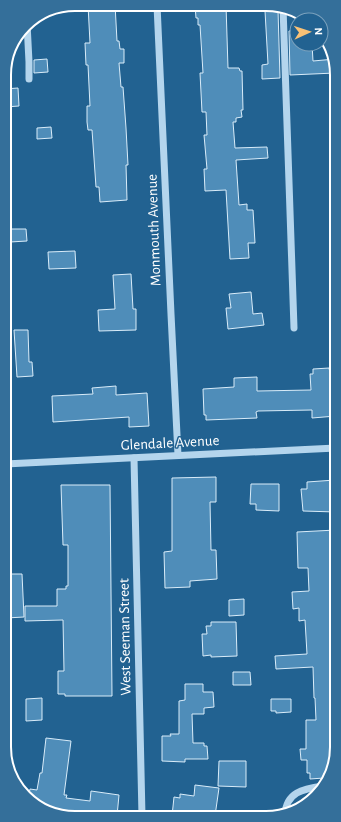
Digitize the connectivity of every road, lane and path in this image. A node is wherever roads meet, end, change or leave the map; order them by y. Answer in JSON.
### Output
{"nodes":[{"id":1,"x":157,"y":11,"type":"edge"},
{"id":2,"x":283,"y":13,"type":"edge"},
{"id":3,"x":27,"y":33,"type":"edge"},
{"id":4,"x":28,"y":79,"type":"dead end"},
{"id":5,"x":294,"y":328,"type":"dead end"},
{"id":6,"x":330,"y":448,"type":"edge"},
{"id":7,"x":178,"y":455,"type":"junction"},
{"id":8,"x":134,"y":458,"type":"junction"},
{"id":9,"x":11,"y":464,"type":"edge"},
{"id":10,"x":316,"y":787,"type":"edge"},
{"id":11,"x":286,"y":808,"type":"edge"},
{"id":12,"x":142,"y":811,"type":"edge"}],
"edges":[{"from":1,"to":7,"type":"street","name":"Monmouth Avenue"},
{"from":2,"to":5,"type":"street"},
{"from":3,"to":4,"type":"street"},
{"from":6,"to":7,"type":"street","name":"Glendale Avenue"},
{"from":7,"to":8,"type":"street","name":"Glendale Avenue"},
{"from":8,"to":9,"type":"street","name":"Glendale Avenue"},
{"from":8,"to":12,"type":"street","name":"West Seeman Street"},
{"from":10,"to":11,"type":"street"}]}
